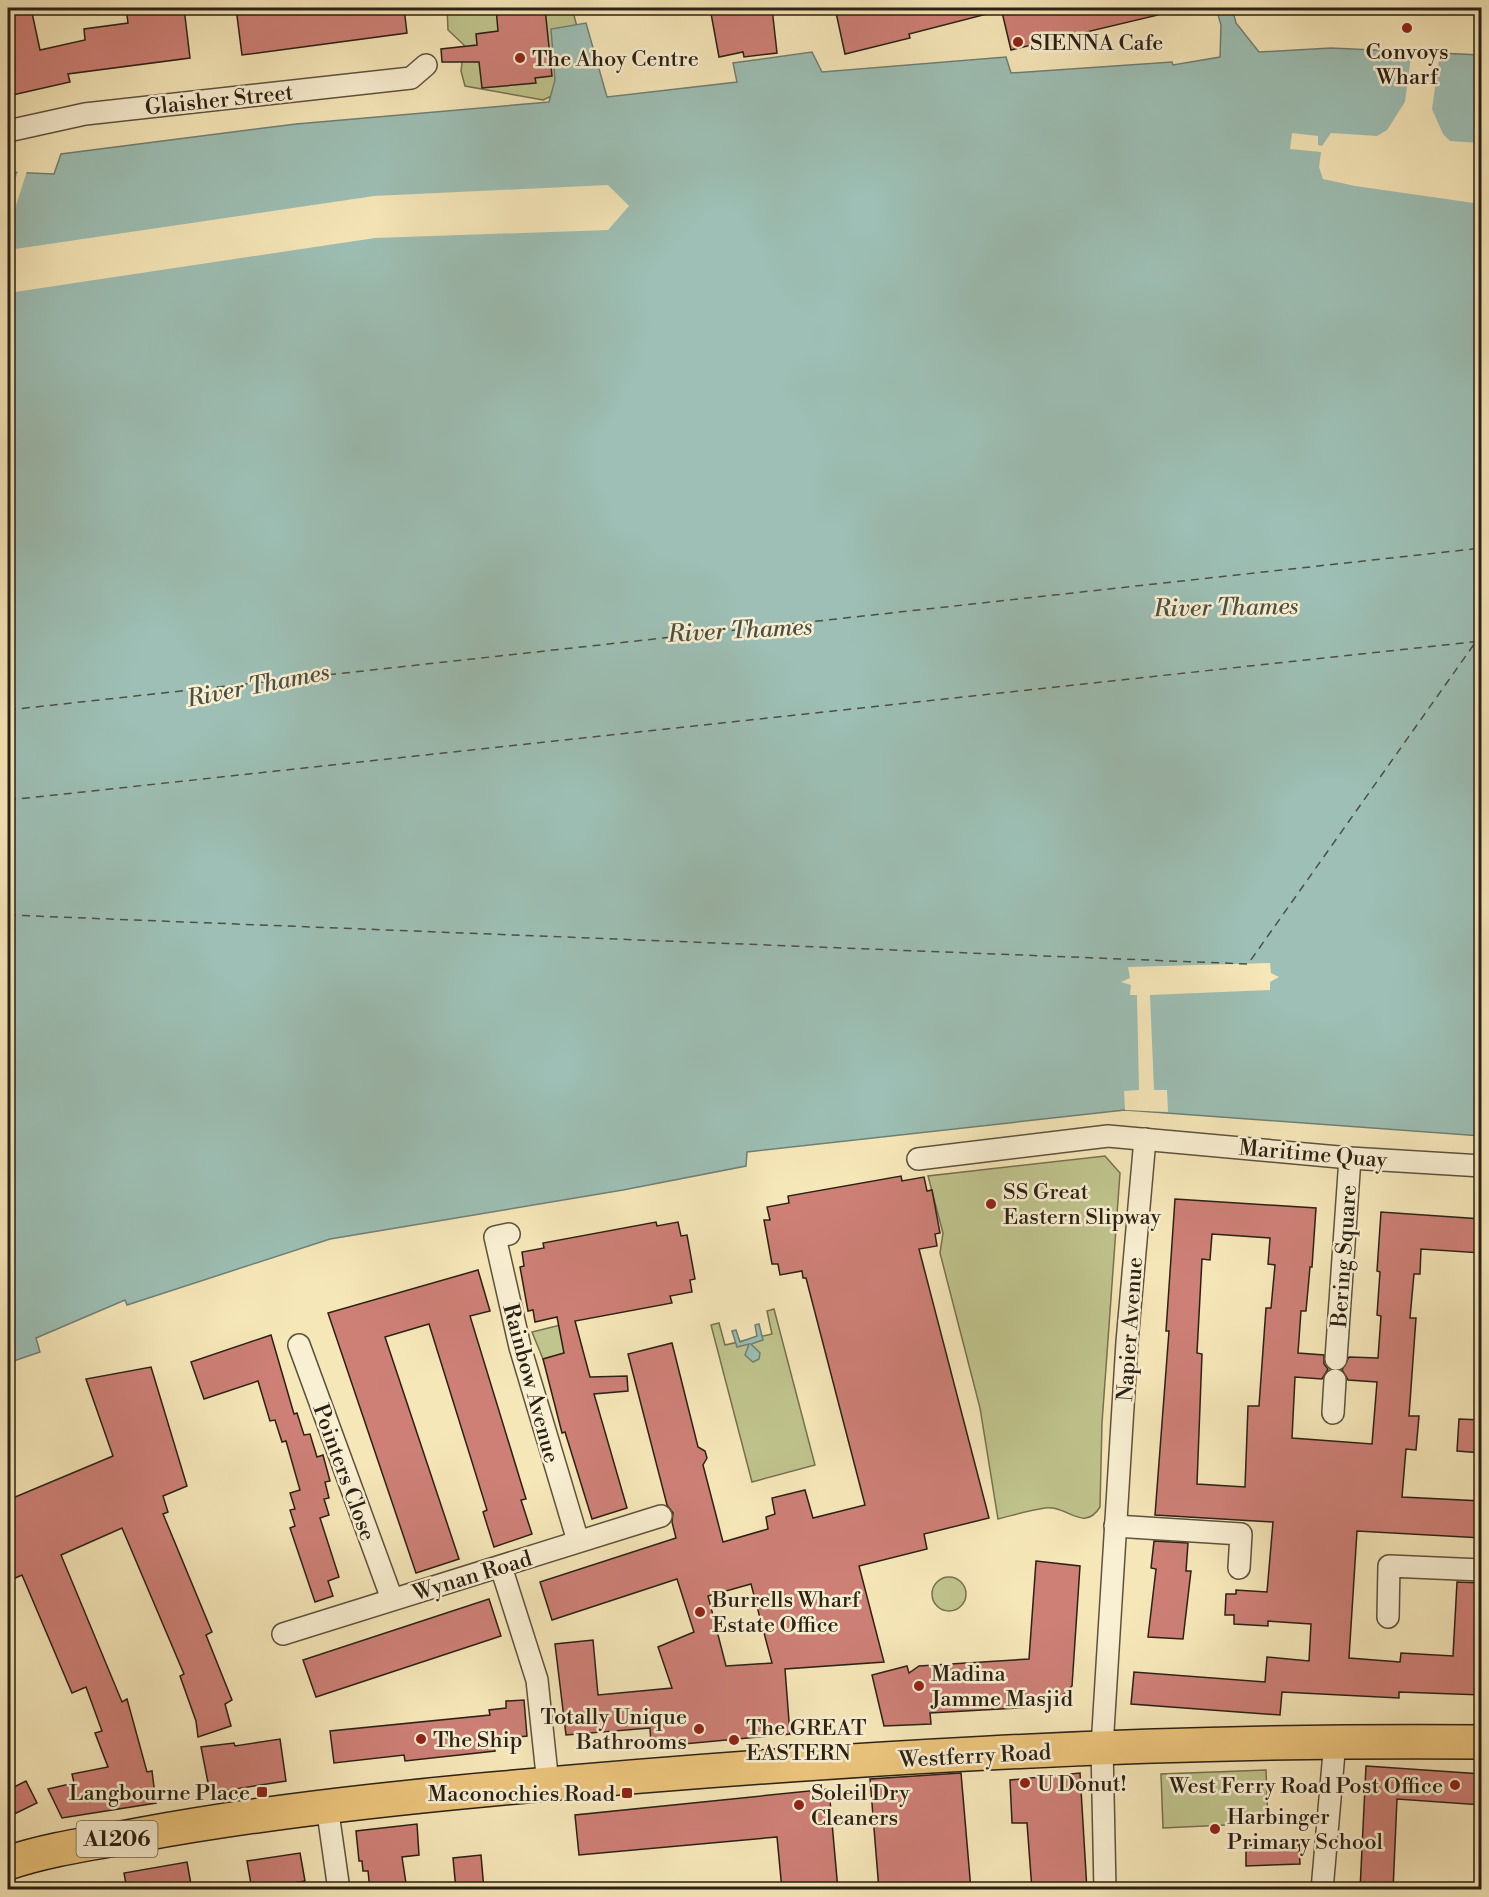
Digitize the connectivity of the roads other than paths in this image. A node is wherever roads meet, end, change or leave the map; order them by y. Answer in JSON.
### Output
{"nodes":[{"id":1,"x":426,"y":64,"type":"dead end"},
{"id":2,"x":8,"y":131,"type":"edge"},
{"id":3,"x":1145,"y":1139,"type":"junction"},
{"id":4,"x":1350,"y":1158,"type":"junction"},
{"id":5,"x":918,"y":1160,"type":"dead end"},
{"id":6,"x":1482,"y":1166,"type":"edge"},
{"id":7,"x":509,"y":1234,"type":"dead end"},
{"id":8,"x":299,"y":1345,"type":"dead end"},
{"id":9,"x":1333,"y":1413,"type":"dead end"},
{"id":10,"x":661,"y":1516,"type":"dead end"},
{"id":11,"x":1115,"y":1526,"type":"junction"},
{"id":12,"x":578,"y":1541,"type":"junction"},
{"id":13,"x":501,"y":1567,"type":"junction"},
{"id":14,"x":1239,"y":1568,"type":"dead end"},
{"id":15,"x":1482,"y":1570,"type":"edge"},
{"id":16,"x":392,"y":1599,"type":"junction"},
{"id":17,"x":1388,"y":1617,"type":"dead end"},
{"id":18,"x":283,"y":1634,"type":"dead end"},
{"id":19,"x":1335,"y":1741,"type":"junction"},
{"id":20,"x":1482,"y":1742,"type":"edge"},
{"id":21,"x":1102,"y":1747,"type":"junction"},
{"id":22,"x":548,"y":1784,"type":"junction"},
{"id":23,"x":327,"y":1806,"type":"junction"},
{"id":24,"x":8,"y":1863,"type":"edge"},
{"id":25,"x":339,"y":1890,"type":"edge"},
{"id":26,"x":1106,"y":1890,"type":"edge"},
{"id":27,"x":1322,"y":1890,"type":"edge"}],
"edges":[{"from":1,"to":2,"type":"street","name":"Glaisher Street"},
{"from":3,"to":4,"type":"street","name":"Maritime Quay"},
{"from":3,"to":5,"type":"street"},
{"from":3,"to":11,"type":"street","name":"Napier Avenue"},
{"from":4,"to":6,"type":"street","name":"Maritime Quay"},
{"from":4,"to":9,"type":"street","name":"Bering Square"},
{"from":7,"to":12,"type":"street","name":"Rainbow Avenue"},
{"from":8,"to":16,"type":"street","name":"Pointers Close"},
{"from":10,"to":12,"type":"street","name":"Wynan Road"},
{"from":11,"to":14,"type":"street"},
{"from":11,"to":21,"type":"street","name":"Napier Avenue"},
{"from":12,"to":13,"type":"street","name":"Wynan Road"},
{"from":13,"to":16,"type":"street","name":"Wynan Road"},
{"from":13,"to":22,"type":"street"},
{"from":15,"to":17,"type":"street"},
{"from":16,"to":18,"type":"street","name":"Wynan Road"},
{"from":19,"to":20,"type":"main road","name":"Westferry Road","number":"A1206"},
{"from":19,"to":21,"type":"main road","name":"Westferry Road","number":"A1206"},
{"from":19,"to":27,"type":"street"},
{"from":21,"to":22,"type":"main road","name":"Westferry Road","number":"A1206"},
{"from":21,"to":26,"type":"street","name":"Napier Avenue"},
{"from":22,"to":23,"type":"main road","name":"Westferry Road","number":"A1206"},
{"from":23,"to":24,"type":"main road","name":"Westferry Road","number":"A1206"},
{"from":23,"to":25,"type":"street"}]}
